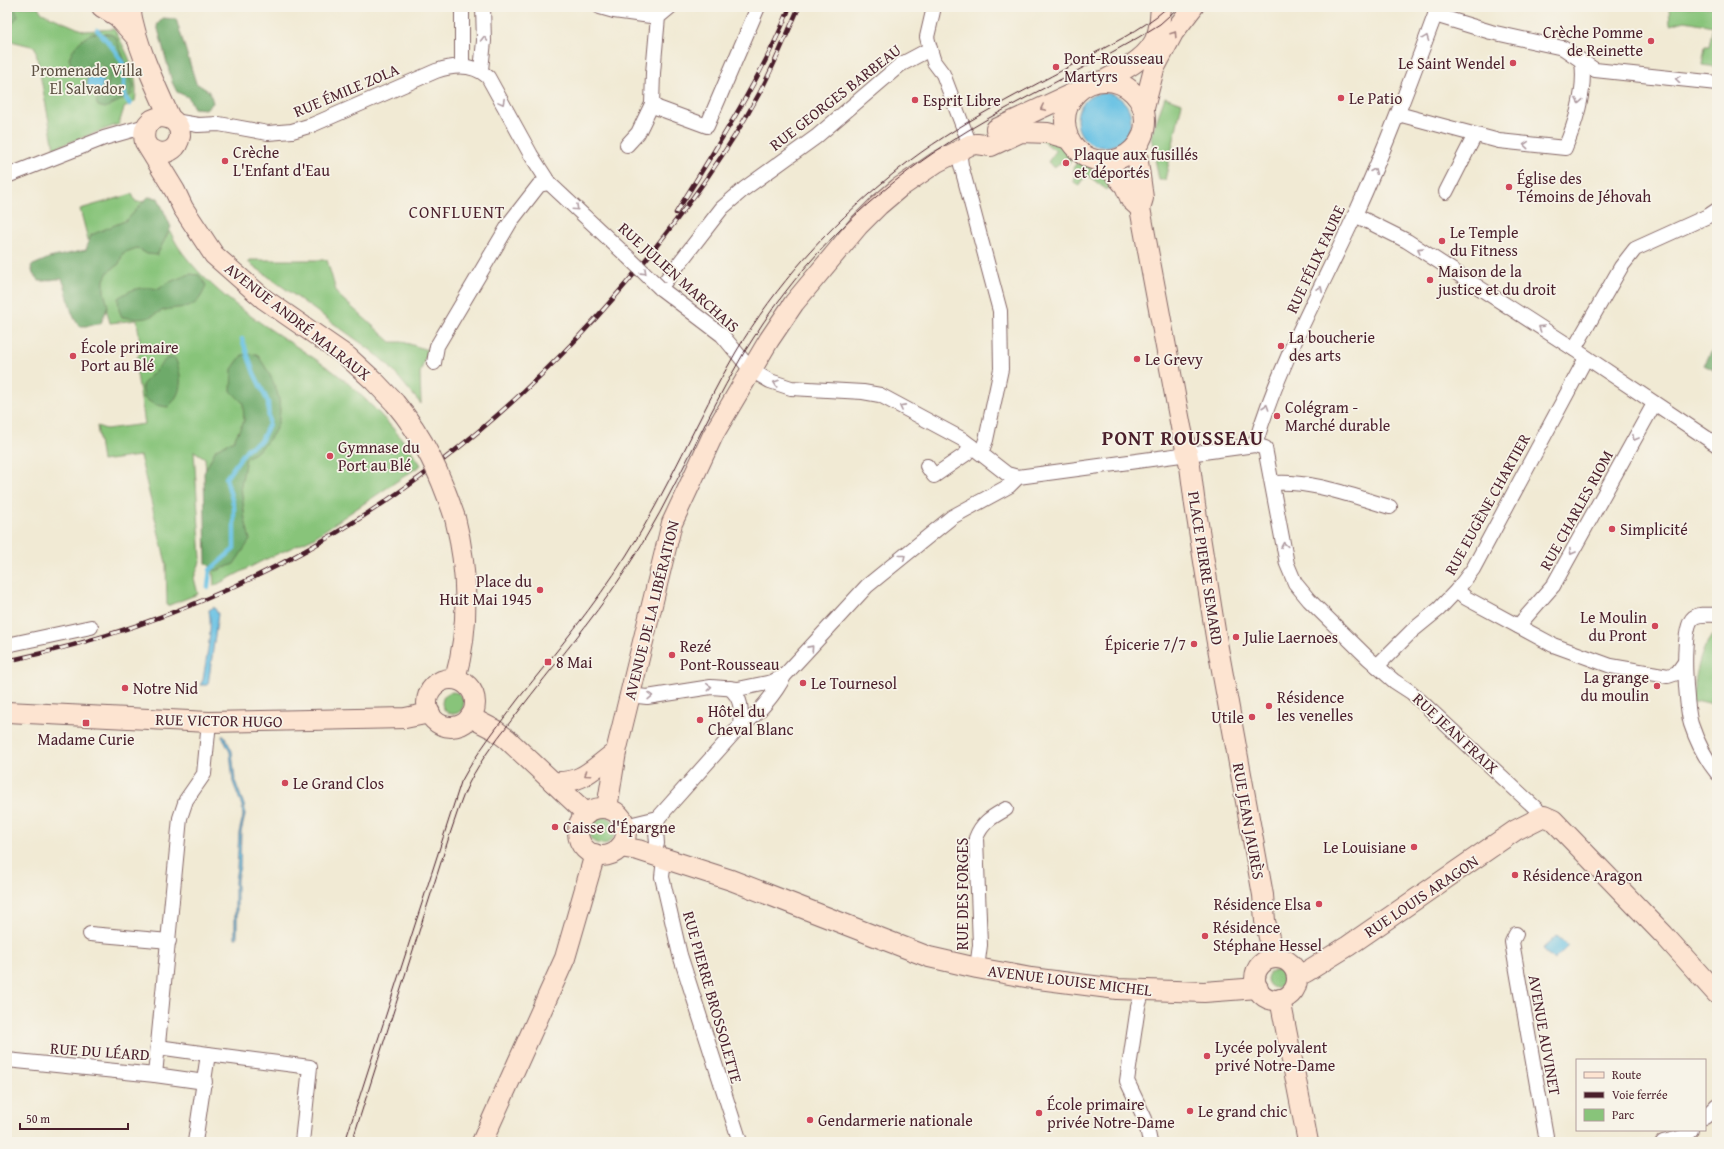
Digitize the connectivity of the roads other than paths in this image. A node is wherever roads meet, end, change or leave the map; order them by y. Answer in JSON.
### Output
{"nodes":[{"id":1,"x":102,"y":7,"type":"edge"},
{"id":2,"x":130,"y":7,"type":"edge"},
{"id":3,"x":462,"y":7,"type":"edge"},
{"id":4,"x":483,"y":7,"type":"edge"},
{"id":5,"x":600,"y":7,"type":"edge"},
{"id":6,"x":670,"y":7,"type":"edge"},
{"id":7,"x":758,"y":7,"type":"edge"},
{"id":8,"x":934,"y":7,"type":"edge"},
{"id":9,"x":1161,"y":7,"type":"edge"},
{"id":10,"x":1194,"y":7,"type":"edge"},
{"id":11,"x":1437,"y":11,"type":"edge"},
{"id":12,"x":658,"y":17,"type":"junction"},
{"id":13,"x":138,"y":39,"type":"junction"},
{"id":14,"x":930,"y":49,"type":"junction"},
{"id":15,"x":1580,"y":60,"type":"junction"},
{"id":16,"x":462,"y":66,"type":"junction"},
{"id":17,"x":481,"y":70,"type":"junction"},
{"id":18,"x":151,"y":76,"type":"junction"},
{"id":19,"x":1103,"y":81,"type":"junction"},
{"id":20,"x":1717,"y":83,"type":"edge"},
{"id":21,"x":1078,"y":91,"type":"junction"},
{"id":22,"x":652,"y":104,"type":"junction"},
{"id":23,"x":1144,"y":108,"type":"junction"},
{"id":24,"x":1398,"y":114,"type":"junction"},
{"id":25,"x":174,"y":131,"type":"junction"},
{"id":26,"x":147,"y":135,"type":"junction"},
{"id":27,"x":1475,"y":135,"type":"junction"},
{"id":28,"x":1069,"y":139,"type":"junction"},
{"id":29,"x":627,"y":145,"type":"dead end"},
{"id":30,"x":969,"y":147,"type":"junction"},
{"id":31,"x":1136,"y":147,"type":"junction"},
{"id":32,"x":1102,"y":161,"type":"junction"},
{"id":33,"x":7,"y":176,"type":"edge"},
{"id":34,"x":549,"y":183,"type":"junction"},
{"id":35,"x":175,"y":191,"type":"junction"},
{"id":36,"x":1446,"y":192,"type":"dead end"},
{"id":37,"x":1140,"y":208,"type":"junction"},
{"id":38,"x":1717,"y":210,"type":"edge"},
{"id":39,"x":1355,"y":215,"type":"junction"},
{"id":40,"x":660,"y":288,"type":"junction"},
{"id":41,"x":1574,"y":349,"type":"junction"},
{"id":42,"x":1586,"y":358,"type":"junction"},
{"id":43,"x":434,"y":363,"type":"dead end"},
{"id":44,"x":751,"y":370,"type":"junction"},
{"id":45,"x":1654,"y":404,"type":"junction"},
{"id":46,"x":1254,"y":445,"type":"junction"},
{"id":47,"x":1717,"y":445,"type":"edge"},
{"id":48,"x":976,"y":449,"type":"junction"},
{"id":49,"x":1187,"y":453,"type":"junction"},
{"id":50,"x":927,"y":466,"type":"dead end"},
{"id":51,"x":1018,"y":477,"type":"junction"},
{"id":52,"x":1273,"y":483,"type":"junction"},
{"id":53,"x":1390,"y":507,"type":"dead end"},
{"id":54,"x":1457,"y":590,"type":"junction"},
{"id":55,"x":1717,"y":615,"type":"edge"},
{"id":56,"x":1518,"y":626,"type":"junction"},
{"id":57,"x":91,"y":628,"type":"dead end"},
{"id":58,"x":7,"y":645,"type":"edge"},
{"id":59,"x":1685,"y":662,"type":"junction"},
{"id":60,"x":1377,"y":666,"type":"junction"},
{"id":61,"x":784,"y":676,"type":"junction"},
{"id":62,"x":456,"y":679,"type":"junction"},
{"id":63,"x":1225,"y":684,"type":"joint"},
{"id":64,"x":730,"y":688,"type":"junction"},
{"id":65,"x":629,"y":695,"type":"junction"},
{"id":66,"x":7,"y":712,"type":"edge"},
{"id":67,"x":430,"y":714,"type":"junction"},
{"id":68,"x":470,"y":717,"type":"junction"},
{"id":69,"x":209,"y":722,"type":"junction"},
{"id":70,"x":740,"y":726,"type":"junction"},
{"id":71,"x":616,"y":752,"type":"junction"},
{"id":72,"x":1717,"y":773,"type":"edge"},
{"id":73,"x":553,"y":782,"type":"junction"},
{"id":74,"x":606,"y":808,"type":"junction"},
{"id":75,"x":1006,"y":809,"type":"dead end"},
{"id":76,"x":587,"y":814,"type":"junction"},
{"id":77,"x":1544,"y":816,"type":"junction"},
{"id":78,"x":658,"y":818,"type":"junction"},
{"id":79,"x":623,"y":834,"type":"junction"},
{"id":80,"x":661,"y":852,"type":"junction"},
{"id":81,"x":595,"y":854,"type":"junction"},
{"id":82,"x":90,"y":934,"type":"dead end"},
{"id":83,"x":1516,"y":934,"type":"dead end"},
{"id":84,"x":169,"y":941,"type":"junction"},
{"id":85,"x":1274,"y":958,"type":"junction"},
{"id":86,"x":977,"y":968,"type":"junction"},
{"id":87,"x":1297,"y":976,"type":"junction"},
{"id":88,"x":1258,"y":988,"type":"junction"},
{"id":89,"x":1143,"y":990,"type":"junction"},
{"id":90,"x":1717,"y":994,"type":"edge"},
{"id":91,"x":1280,"y":999,"type":"junction"},
{"id":92,"x":158,"y":1047,"type":"junction"},
{"id":93,"x":208,"y":1054,"type":"junction"},
{"id":94,"x":7,"y":1060,"type":"edge"},
{"id":95,"x":154,"y":1075,"type":"junction"},
{"id":96,"x":205,"y":1082,"type":"junction"},
{"id":97,"x":1717,"y":1105,"type":"edge"},
{"id":98,"x":1706,"y":1116,"type":"edge"},
{"id":99,"x":1690,"y":1131,"type":"edge"},
{"id":100,"x":195,"y":1142,"type":"edge"},
{"id":101,"x":302,"y":1142,"type":"edge"},
{"id":102,"x":482,"y":1142,"type":"edge"},
{"id":103,"x":740,"y":1142,"type":"edge"},
{"id":104,"x":1150,"y":1142,"type":"edge"},
{"id":105,"x":1308,"y":1142,"type":"edge"},
{"id":106,"x":1546,"y":1142,"type":"edge"},
{"id":107,"x":1663,"y":1142,"type":"edge"}],
"edges":[{"from":1,"to":13,"type":"street","name":"AVENUE ANDRÉ MALRAUX"},
{"from":2,"to":13,"type":"street","name":"AVENUE ANDRÉ MALRAUX"},
{"from":3,"to":16,"type":"street"},
{"from":17,"to":4,"type":"street","one_way":true},
{"from":5,"to":12,"type":"street"},
{"from":6,"to":12,"type":"street"},
{"from":7,"to":22,"type":"street"},
{"from":8,"to":14,"type":"street"},
{"from":9,"to":19,"type":"street"},
{"from":23,"to":10,"type":"street","one_way":true},
{"from":11,"to":15,"type":"street"},
{"from":24,"to":11,"type":"street","name":"RUE FÉLIX FAURE","one_way":true},
{"from":12,"to":22,"type":"street"},
{"from":13,"to":18,"type":"street","name":"AVENUE ANDRÉ MALRAUX"},
{"from":14,"to":30,"type":"street"},
{"from":14,"to":40,"type":"street","name":"RUE GEORGES BARBEAU"},
{"from":20,"to":15,"type":"street","one_way":true},
{"from":15,"to":27,"type":"street","one_way":true},
{"from":16,"to":17,"type":"street","name":"RUE ÉMILE ZOLA"},
{"from":16,"to":25,"type":"street","name":"RUE ÉMILE ZOLA"},
{"from":17,"to":34,"type":"street","name":"RUE JULIEN MARCHAIS","one_way":true},
{"from":18,"to":25,"type":"street","name":"AVENUE ANDRÉ MALRAUX"},
{"from":18,"to":26,"type":"street","name":"AVENUE ANDRÉ MALRAUX"},
{"from":19,"to":21,"type":"street"},
{"from":19,"to":23,"type":"street"},
{"from":21,"to":28,"type":"street"},
{"from":21,"to":30,"type":"street","name":"AVENUE DE LA LIBÉRATION","one_way":true},
{"from":22,"to":29,"type":"street"},
{"from":23,"to":31,"type":"street"},
{"from":24,"to":27,"type":"street"},
{"from":39,"to":24,"type":"street","name":"RUE FÉLIX FAURE","one_way":true},
{"from":25,"to":26,"type":"street"},
{"from":25,"to":26,"type":"street"},
{"from":25,"to":35,"type":"street","name":"AVENUE ANDRÉ MALRAUX"},
{"from":26,"to":33,"type":"street"},
{"from":26,"to":35,"type":"street","name":"AVENUE ANDRÉ MALRAUX"},
{"from":27,"to":36,"type":"street"},
{"from":28,"to":30,"type":"street","name":"AVENUE DE LA LIBÉRATION"},
{"from":28,"to":32,"type":"street"},
{"from":30,"to":44,"type":"street","name":"AVENUE DE LA LIBÉRATION"},
{"from":30,"to":48,"type":"street"},
{"from":31,"to":32,"type":"street"},
{"from":31,"to":37,"type":"street","name":"PLACE PIERRE SEMARD"},
{"from":32,"to":37,"type":"street"},
{"from":34,"to":40,"type":"street","name":"RUE JULIEN MARCHAIS","one_way":true,"bridge":true},
{"from":34,"to":43,"type":"street"},
{"from":35,"to":62,"type":"street","name":"AVENUE ANDRÉ MALRAUX","bridge":true},
{"from":37,"to":49,"type":"street","name":"PLACE PIERRE SEMARD"},
{"from":38,"to":41,"type":"street"},
{"from":41,"to":39,"type":"street","one_way":true},
{"from":46,"to":39,"type":"street","name":"RUE FÉLIX FAURE","one_way":true},
{"from":40,"to":44,"type":"street","name":"RUE JULIEN MARCHAIS"},
{"from":41,"to":42,"type":"street"},
{"from":42,"to":45,"type":"street"},
{"from":42,"to":54,"type":"street","name":"RUE EUGÈNE CHARTIER"},
{"from":48,"to":44,"type":"street","name":"RUE JULIEN MARCHAIS","one_way":true},
{"from":44,"to":65,"type":"street","name":"AVENUE DE LA LIBÉRATION"},
{"from":45,"to":47,"type":"street"},
{"from":45,"to":56,"type":"street","name":"RUE CHARLES RIOM","one_way":true},
{"from":46,"to":49,"type":"street"},
{"from":46,"to":52,"type":"street","name":"RUE JEAN FRAIX"},
{"from":48,"to":50,"type":"street"},
{"from":48,"to":51,"type":"street","name":"RUE JULIEN MARCHAIS"},
{"from":49,"to":51,"type":"street"},
{"from":49,"to":63,"type":"street","name":"PLACE PIERRE SEMARD"},
{"from":61,"to":51,"type":"street","one_way":true},
{"from":52,"to":53,"type":"street"},
{"from":60,"to":52,"type":"street","name":"RUE JEAN FRAIX","one_way":true},
{"from":54,"to":56,"type":"street"},
{"from":54,"to":60,"type":"street","name":"RUE EUGÈNE CHARTIER"},
{"from":55,"to":59,"type":"street"},
{"from":56,"to":59,"type":"street"},
{"from":57,"to":58,"type":"street"},
{"from":59,"to":72,"type":"street"},
{"from":60,"to":77,"type":"street","name":"RUE JEAN FRAIX"},
{"from":61,"to":64,"type":"street"},
{"from":61,"to":70,"type":"street"},
{"from":62,"to":67,"type":"street"},
{"from":62,"to":68,"type":"street"},
{"from":63,"to":85,"type":"street","name":"RUE JEAN JAURÈS"},
{"from":65,"to":64,"type":"street","one_way":true},
{"from":64,"to":70,"type":"street"},
{"from":65,"to":71,"type":"street","name":"AVENUE DE LA LIBÉRATION"},
{"from":66,"to":69,"type":"street","name":"RUE VICTOR HUGO"},
{"from":67,"to":68,"type":"street"},
{"from":67,"to":69,"type":"street","name":"RUE VICTOR HUGO"},
{"from":68,"to":73,"type":"street"},
{"from":69,"to":84,"type":"street","name":"RUE DU LÉARD"},
{"from":70,"to":78,"type":"street"},
{"from":71,"to":73,"type":"street","one_way":true},
{"from":71,"to":74,"type":"street","name":"AVENUE DE LA LIBÉRATION"},
{"from":73,"to":76,"type":"street"},
{"from":74,"to":76,"type":"street"},
{"from":74,"to":79,"type":"street"},
{"from":75,"to":86,"type":"street","name":"RUE DES FORGES"},
{"from":76,"to":81,"type":"street"},
{"from":77,"to":87,"type":"street","name":"RUE LOUIS ARAGON"},
{"from":77,"to":90,"type":"street","name":"RUE JEAN FRAIX"},
{"from":78,"to":79,"type":"street"},
{"from":78,"to":80,"type":"street","name":"RUE PIERRE BROSSOLETTE"},
{"from":79,"to":80,"type":"street","name":"AVENUE LOUISE MICHEL"},
{"from":79,"to":81,"type":"street"},
{"from":80,"to":86,"type":"street","name":"AVENUE LOUISE MICHEL"},
{"from":80,"to":103,"type":"street","name":"RUE PIERRE BROSSOLETTE"},
{"from":81,"to":102,"type":"street"},
{"from":82,"to":84,"type":"street"},
{"from":83,"to":106,"type":"street","name":"AVENUE AUVINET"},
{"from":84,"to":92,"type":"street","name":"RUE DU LÉARD"},
{"from":85,"to":87,"type":"street"},
{"from":85,"to":88,"type":"street"},
{"from":86,"to":89,"type":"street","name":"AVENUE LOUISE MICHEL"},
{"from":87,"to":91,"type":"street"},
{"from":88,"to":89,"type":"street","name":"AVENUE LOUISE MICHEL"},
{"from":88,"to":91,"type":"street"},
{"from":89,"to":104,"type":"street"},
{"from":91,"to":105,"type":"street"},
{"from":92,"to":93,"type":"street"},
{"from":92,"to":95,"type":"street","name":"RUE DU LÉARD"},
{"from":93,"to":96,"type":"street"},
{"from":93,"to":101,"type":"street"},
{"from":94,"to":95,"type":"street","name":"RUE DU LÉARD"},
{"from":95,"to":96,"type":"street"},
{"from":96,"to":100,"type":"street"},
{"from":97,"to":98,"type":"street"},
{"from":99,"to":107,"type":"street"}]}
